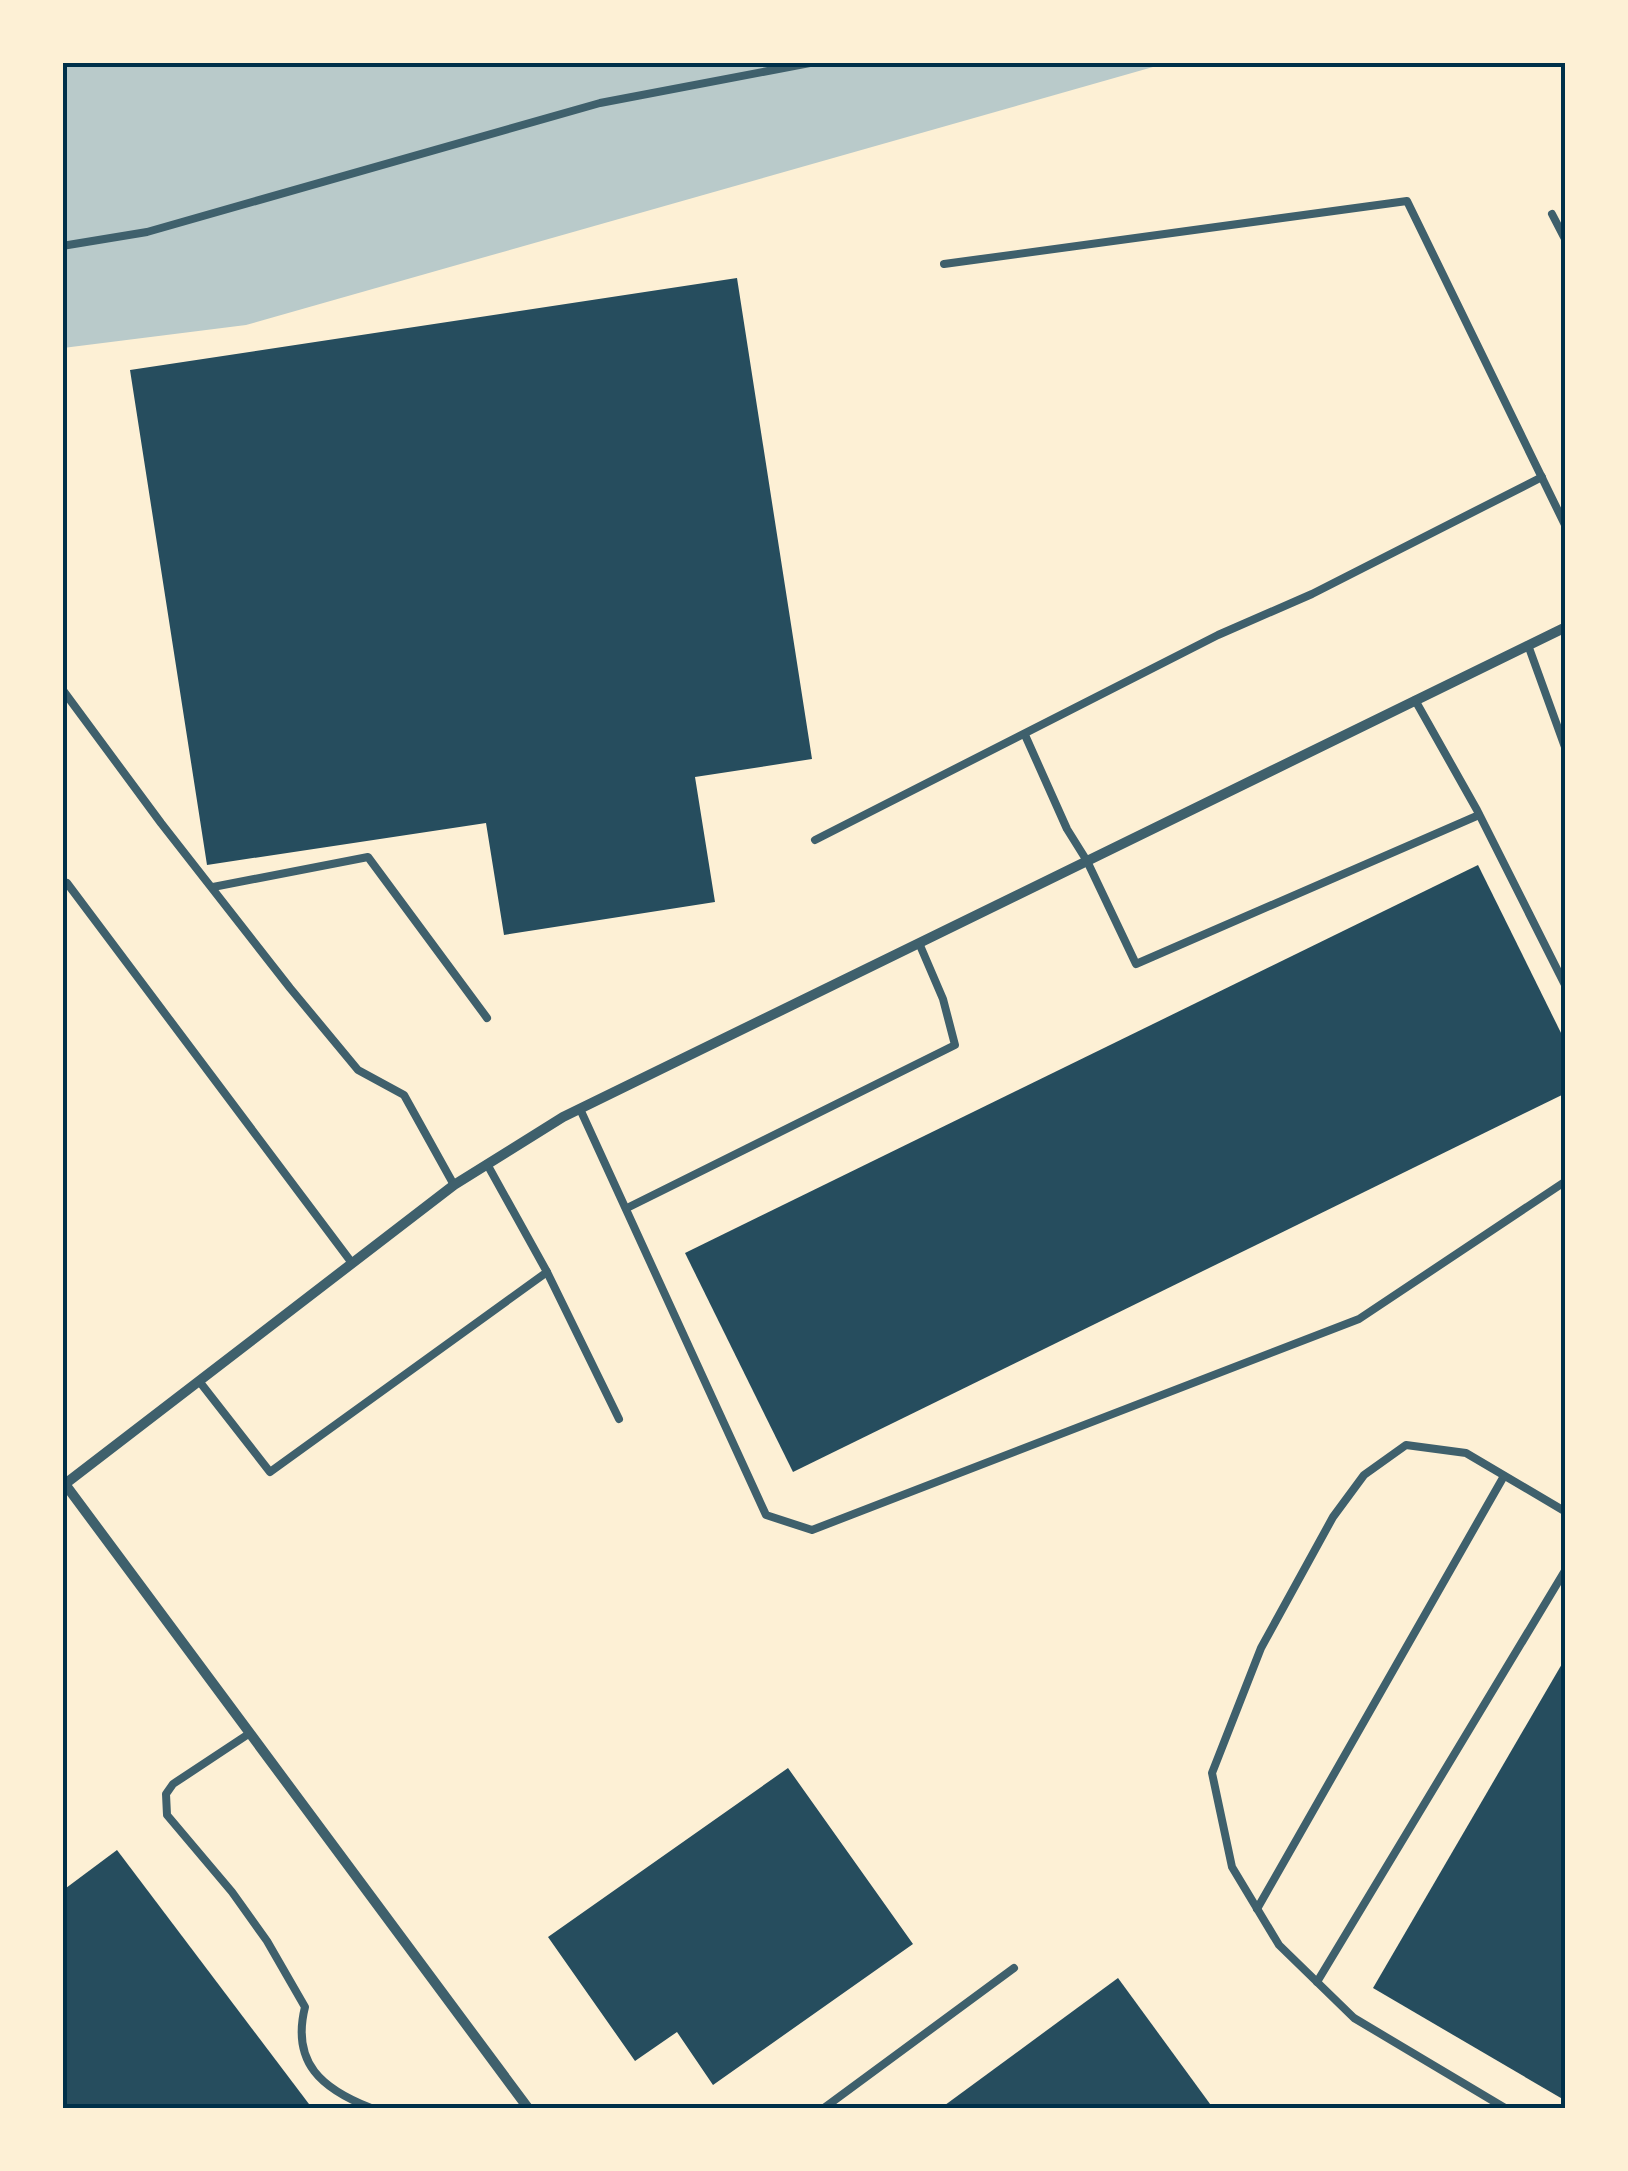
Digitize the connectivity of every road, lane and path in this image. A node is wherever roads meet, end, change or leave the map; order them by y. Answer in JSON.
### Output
{"nodes":[{"id":1,"x":815,"y":62,"type":"edge"},
{"id":2,"x":1552,"y":214,"type":"dead end"},
{"id":3,"x":1566,"y":241,"type":"edge"},
{"id":4,"x":62,"y":246,"type":"edge"},
{"id":5,"x":944,"y":264,"type":"dead end"},
{"id":6,"x":1542,"y":477,"type":"junction"},
{"id":7,"x":1566,"y":527,"type":"edge"},
{"id":8,"x":1566,"y":627,"type":"edge"},
{"id":9,"x":1528,"y":645,"type":"junction"},
{"id":10,"x":62,"y":688,"type":"edge"},
{"id":11,"x":1415,"y":700,"type":"junction"},
{"id":12,"x":1025,"y":735,"type":"junction"},
{"id":13,"x":1566,"y":750,"type":"edge"},
{"id":14,"x":1480,"y":815,"type":"junction"},
{"id":15,"x":815,"y":840,"type":"dead end"},
{"id":16,"x":1086,"y":861,"type":"junction"},
{"id":17,"x":64,"y":882,"type":"edge"},
{"id":18,"x":213,"y":887,"type":"junction"},
{"id":19,"x":919,"y":943,"type":"junction"},
{"id":20,"x":1566,"y":987,"type":"edge"},
{"id":21,"x":487,"y":1018,"type":"dead end"},
{"id":22,"x":580,"y":1109,"type":"junction"},
{"id":23,"x":487,"y":1164,"type":"junction"},
{"id":24,"x":1566,"y":1181,"type":"edge"},
{"id":25,"x":454,"y":1185,"type":"junction"},
{"id":26,"x":627,"y":1208,"type":"junction"},
{"id":27,"x":352,"y":1263,"type":"junction"},
{"id":28,"x":547,"y":1272,"type":"junction"},
{"id":29,"x":198,"y":1381,"type":"junction"},
{"id":30,"x":618,"y":1420,"type":"dead end"},
{"id":31,"x":1504,"y":1476,"type":"junction"},
{"id":32,"x":64,"y":1482,"type":"edge"},
{"id":33,"x":1566,"y":1512,"type":"edge"},
{"id":34,"x":1566,"y":1569,"type":"edge"},
{"id":35,"x":250,"y":1733,"type":"junction"},
{"id":36,"x":1258,"y":1908,"type":"junction"},
{"id":37,"x":1014,"y":1968,"type":"dead end"},
{"id":38,"x":1317,"y":1982,"type":"junction"},
{"id":39,"x":371,"y":2108,"type":"edge"},
{"id":40,"x":528,"y":2108,"type":"edge"},
{"id":41,"x":824,"y":2108,"type":"edge"},
{"id":42,"x":1505,"y":2108,"type":"edge"}],
"edges":[{"from":1,"to":4,"type":"lane"},
{"from":2,"to":3,"type":"lane"},
{"from":5,"to":6,"type":"lane"},
{"from":6,"to":7,"type":"lane"},
{"from":6,"to":12,"type":"lane"},
{"from":8,"to":9,"type":"street"},
{"from":9,"to":11,"type":"street"},
{"from":9,"to":13,"type":"lane"},
{"from":10,"to":18,"type":"lane"},
{"from":11,"to":14,"type":"lane"},
{"from":11,"to":16,"type":"street"},
{"from":12,"to":15,"type":"lane"},
{"from":12,"to":16,"type":"lane"},
{"from":14,"to":16,"type":"lane"},
{"from":14,"to":20,"type":"lane"},
{"from":16,"to":19,"type":"street"},
{"from":17,"to":27,"type":"lane"},
{"from":18,"to":21,"type":"lane"},
{"from":18,"to":25,"type":"lane"},
{"from":19,"to":22,"type":"street"},
{"from":19,"to":26,"type":"lane"},
{"from":22,"to":23,"type":"street"},
{"from":22,"to":26,"type":"lane"},
{"from":23,"to":25,"type":"street"},
{"from":23,"to":28,"type":"lane"},
{"from":24,"to":26,"type":"lane"},
{"from":25,"to":27,"type":"street"},
{"from":27,"to":29,"type":"street"},
{"from":28,"to":29,"type":"lane"},
{"from":28,"to":30,"type":"lane"},
{"from":29,"to":32,"type":"street"},
{"from":31,"to":33,"type":"lane"},
{"from":31,"to":36,"type":"lane"},
{"from":31,"to":36,"type":"lane"},
{"from":32,"to":35,"type":"street"},
{"from":34,"to":38,"type":"lane"},
{"from":35,"to":39,"type":"lane"},
{"from":35,"to":40,"type":"street"},
{"from":36,"to":38,"type":"lane"},
{"from":37,"to":41,"type":"lane"},
{"from":38,"to":42,"type":"lane"}]}
